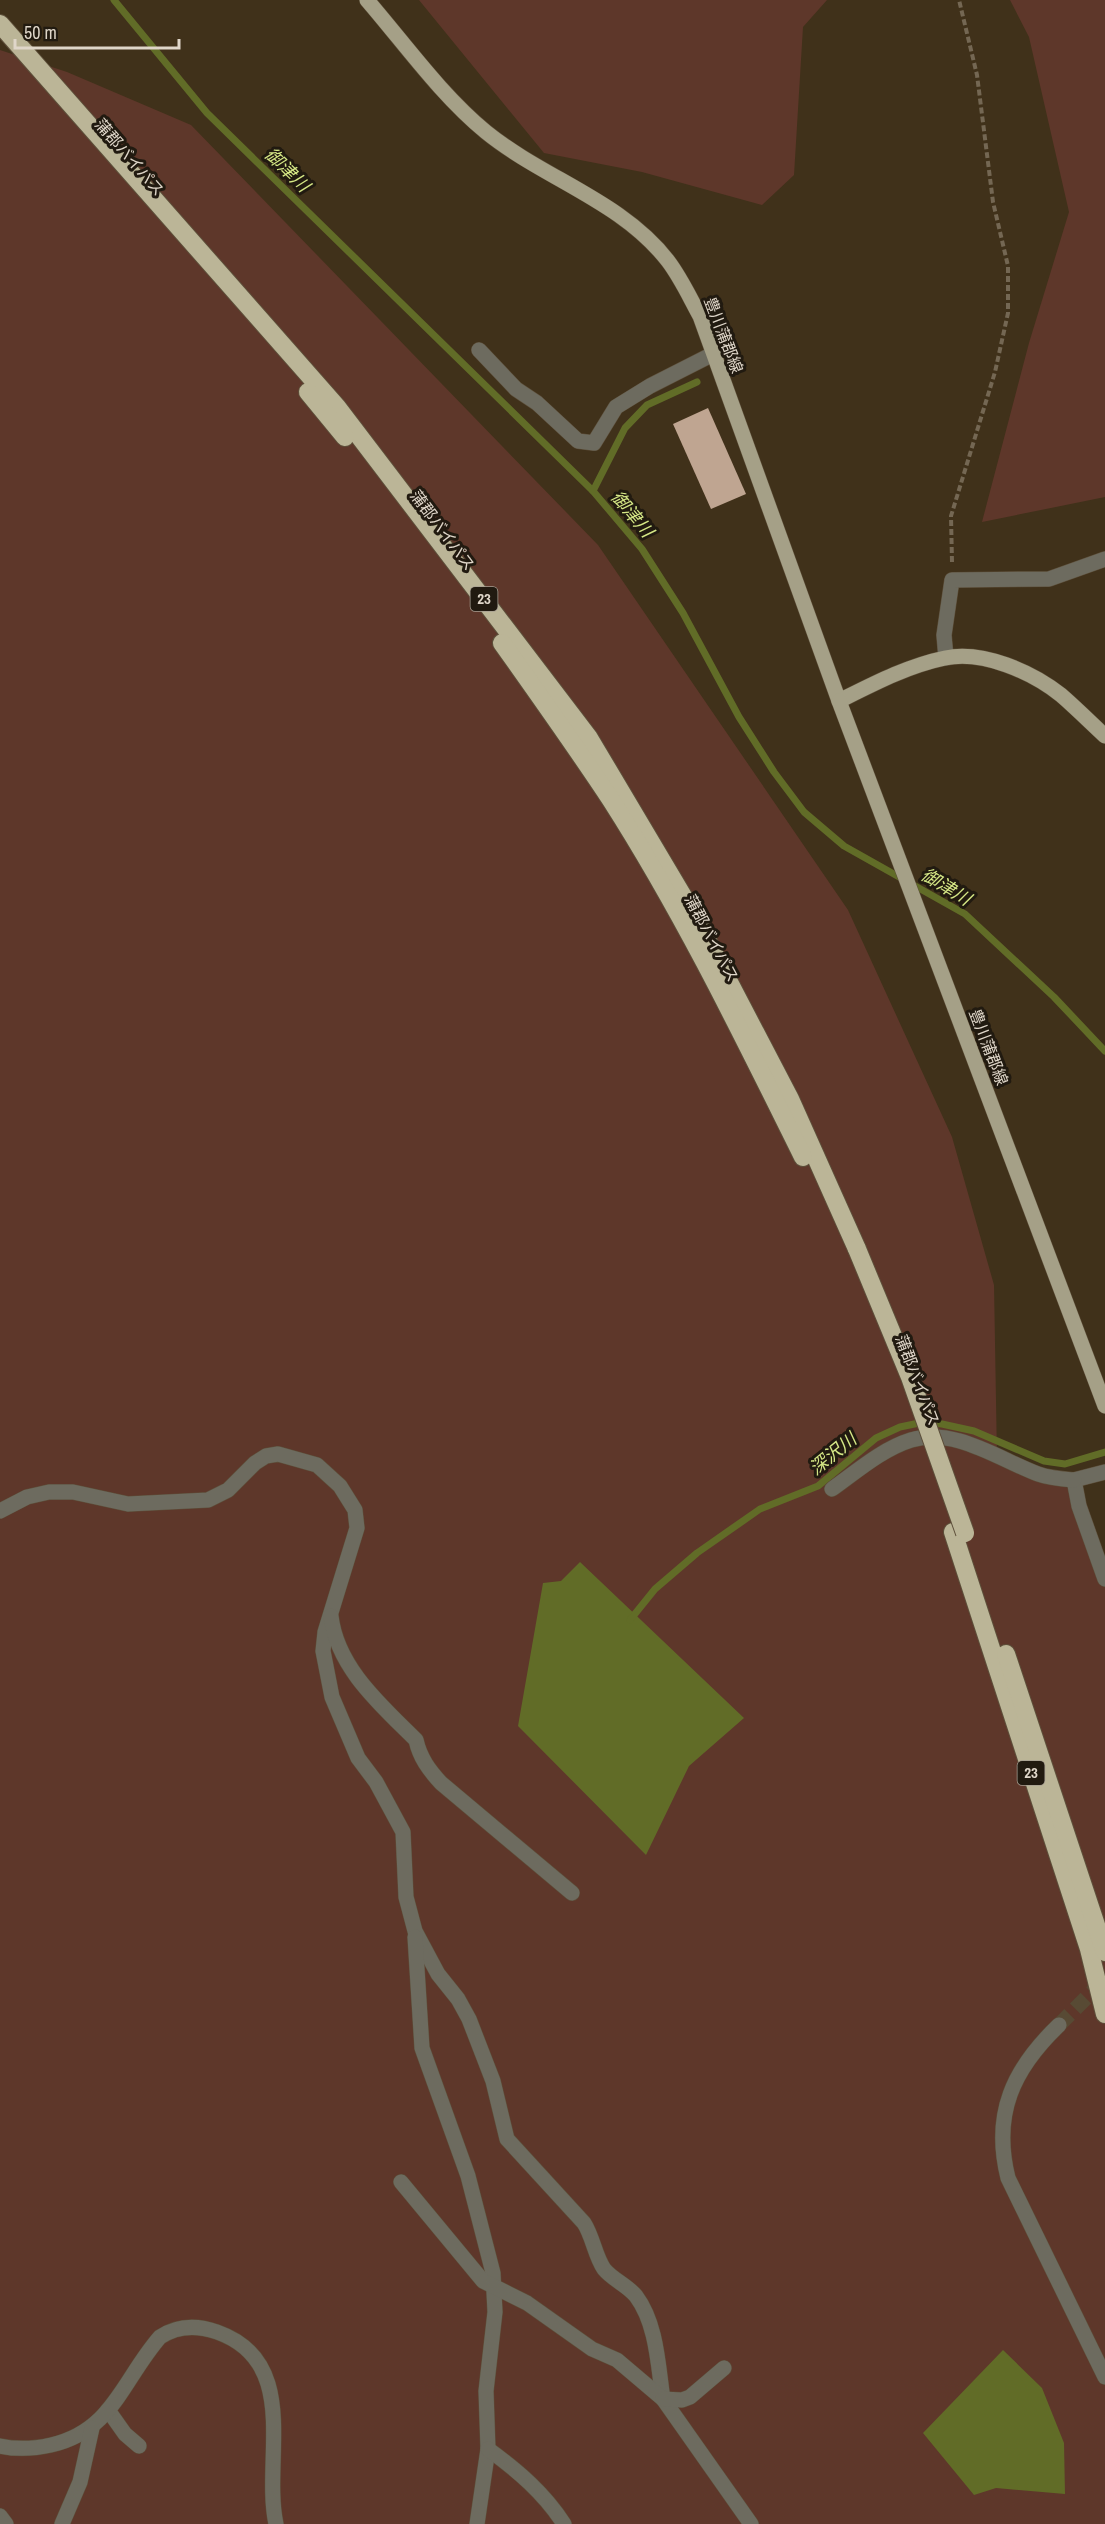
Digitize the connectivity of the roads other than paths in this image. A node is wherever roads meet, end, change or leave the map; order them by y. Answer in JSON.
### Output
{"nodes":[{"id":1,"x":367,"y":0,"type":"edge"},
{"id":2,"x":0,"y":24,"type":"edge"},
{"id":3,"x":0,"y":39,"type":"edge"},
{"id":4,"x":479,"y":350,"type":"dead end"},
{"id":5,"x":713,"y":354,"type":"junction"},
{"id":6,"x":1105,"y":559,"type":"edge"},
{"id":7,"x":946,"y":658,"type":"junction"},
{"id":8,"x":839,"y":701,"type":"junction"},
{"id":9,"x":1105,"y":736,"type":"edge"},
{"id":10,"x":852,"y":1251,"type":"junction"},
{"id":11,"x":1105,"y":1406,"type":"edge"},
{"id":12,"x":1105,"y":1472,"type":"edge"},
{"id":13,"x":1074,"y":1480,"type":"junction"},
{"id":14,"x":832,"y":1489,"type":"dead end"},
{"id":15,"x":0,"y":1510,"type":"edge"},
{"id":16,"x":959,"y":1532,"type":"junction"},
{"id":17,"x":1105,"y":1579,"type":"edge"},
{"id":18,"x":330,"y":1610,"type":"junction"},
{"id":19,"x":572,"y":1893,"type":"dead end"},
{"id":20,"x":415,"y":1930,"type":"junction"},
{"id":21,"x":1105,"y":1952,"type":"edge"},
{"id":22,"x":1105,"y":2014,"type":"edge"},
{"id":23,"x":1059,"y":2025,"type":"tunnel mouth"},
{"id":24,"x":401,"y":2182,"type":"dead end"},
{"id":25,"x":494,"y":2288,"type":"junction"},
{"id":26,"x":724,"y":2368,"type":"dead end"},
{"id":27,"x":1105,"y":2377,"type":"edge"},
{"id":28,"x":663,"y":2399,"type":"junction"},
{"id":29,"x":108,"y":2410,"type":"junction"},
{"id":30,"x":92,"y":2428,"type":"junction"},
{"id":31,"x":0,"y":2446,"type":"edge"},
{"id":32,"x":139,"y":2446,"type":"dead end"},
{"id":33,"x":488,"y":2449,"type":"junction"},
{"id":34,"x":0,"y":2516,"type":"edge"},
{"id":35,"x":6,"y":2524,"type":"edge"},
{"id":36,"x":62,"y":2524,"type":"edge"},
{"id":37,"x":276,"y":2524,"type":"edge"},
{"id":38,"x":477,"y":2524,"type":"edge"},
{"id":39,"x":564,"y":2524,"type":"edge"},
{"id":40,"x":751,"y":2524,"type":"edge"}],
"edges":[{"from":1,"to":5,"type":"main road","name":"豊川蒲郡線"},
{"from":2,"to":10,"type":"highway","name":"蒲郡バイパス","number":"23"},
{"from":3,"to":10,"type":"highway","name":"蒲郡バイパス","number":"23"},
{"from":4,"to":5,"type":"street"},
{"from":5,"to":8,"type":"main road","name":"豊川蒲郡線"},
{"from":6,"to":7,"type":"street"},
{"from":7,"to":8,"type":"main road"},
{"from":7,"to":9,"type":"main road"},
{"from":8,"to":11,"type":"main road","name":"豊川蒲郡線"},
{"from":10,"to":16,"type":"highway","name":"蒲郡バイパス","number":"23"},
{"from":12,"to":13,"type":"street"},
{"from":13,"to":14,"type":"street"},
{"from":13,"to":17,"type":"street"},
{"from":15,"to":18,"type":"street"},
{"from":16,"to":21,"type":"highway","name":"蒲郡バイパス","number":"23"},
{"from":16,"to":22,"type":"highway","name":"蒲郡バイパス","number":"23"},
{"from":18,"to":19,"type":"street"},
{"from":18,"to":20,"type":"street"},
{"from":20,"to":25,"type":"street"},
{"from":20,"to":28,"type":"street"},
{"from":23,"to":27,"type":"street"},
{"from":24,"to":25,"type":"street"},
{"from":25,"to":28,"type":"street"},
{"from":25,"to":33,"type":"street"},
{"from":26,"to":28,"type":"street"},
{"from":28,"to":40,"type":"street"},
{"from":29,"to":30,"type":"street"},
{"from":29,"to":32,"type":"street"},
{"from":29,"to":37,"type":"street"},
{"from":30,"to":31,"type":"street"},
{"from":30,"to":36,"type":"street"},
{"from":33,"to":38,"type":"street"},
{"from":33,"to":39,"type":"street"},
{"from":34,"to":35,"type":"street"}]}
